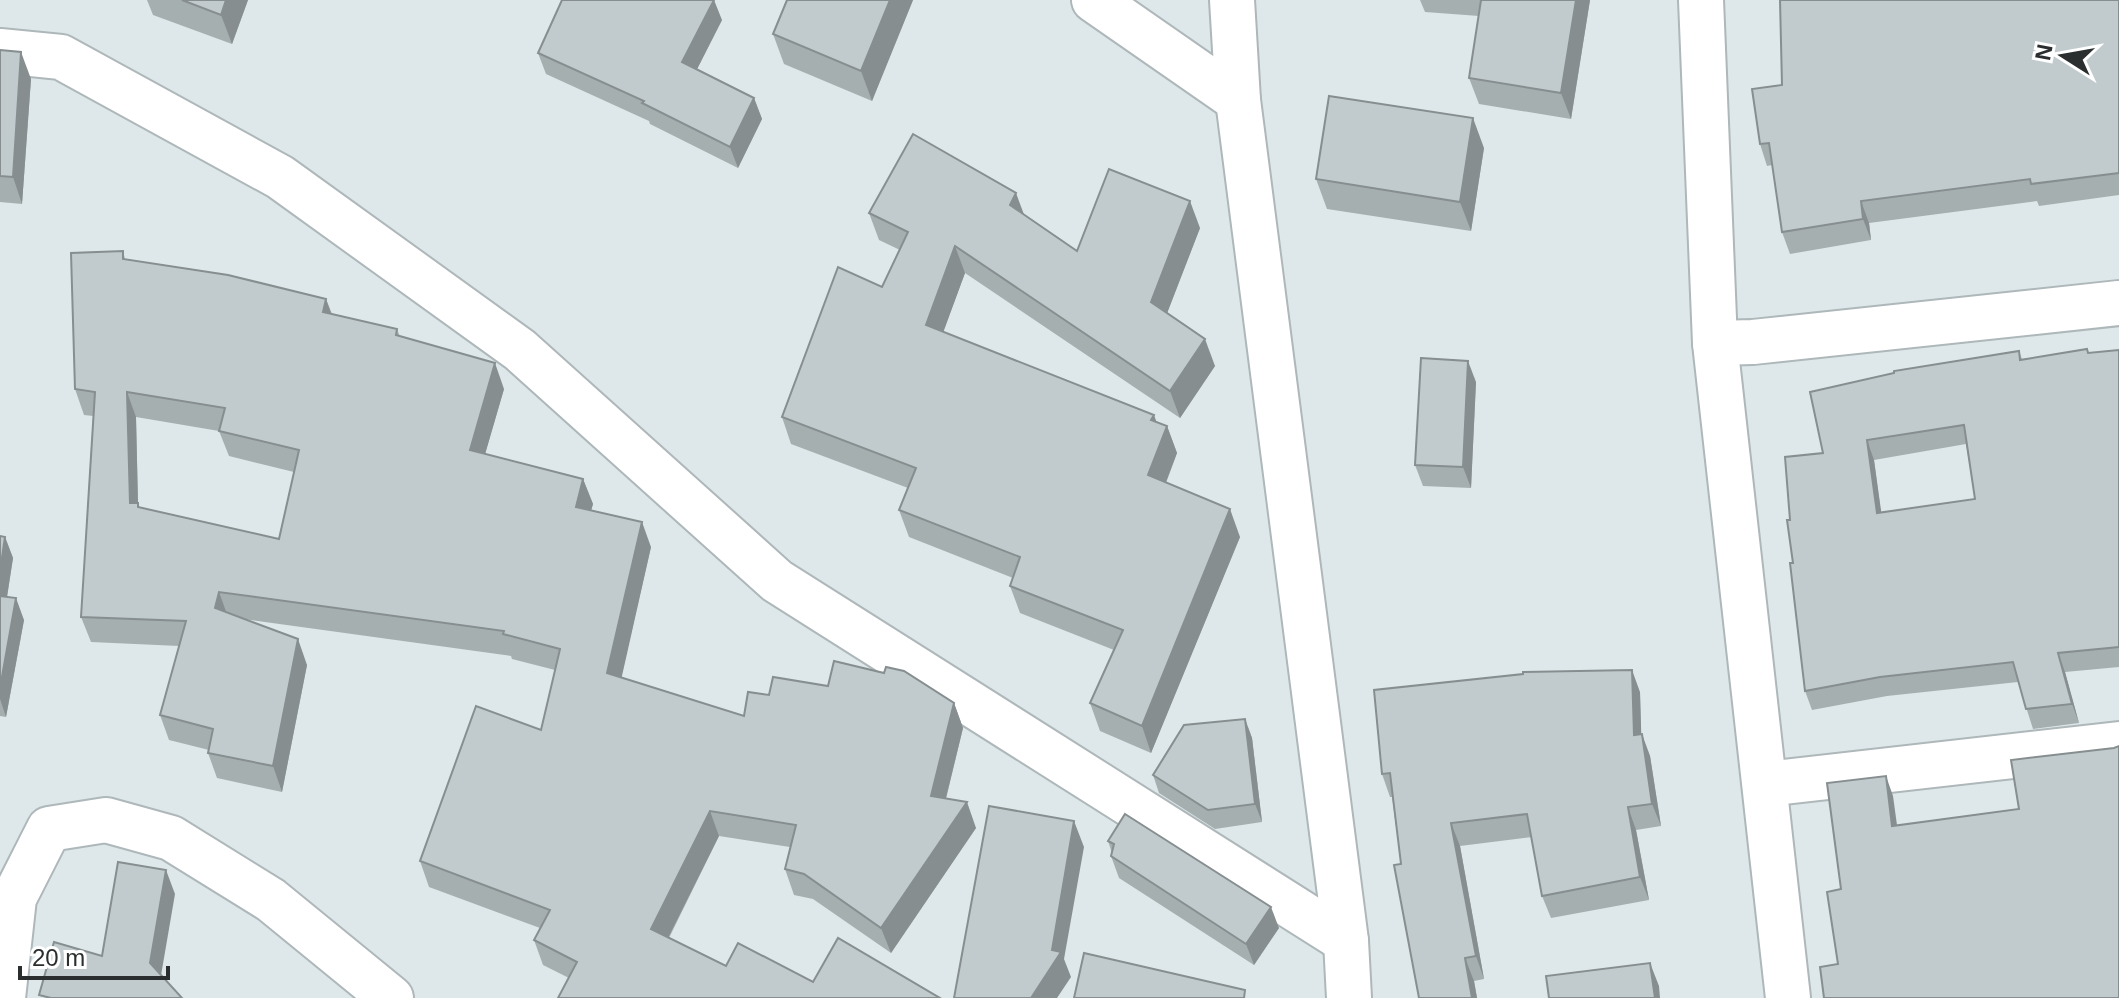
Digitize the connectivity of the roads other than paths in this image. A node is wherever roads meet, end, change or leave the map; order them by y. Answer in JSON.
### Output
{"nodes":[{"id":1,"x":1094,"y":0,"type":"edge"},
{"id":2,"x":1232,"y":0,"type":"edge"},
{"id":3,"x":1701,"y":0,"type":"edge"},
{"id":4,"x":0,"y":51,"type":"edge"},
{"id":5,"x":1238,"y":100,"type":"junction"},
{"id":6,"x":2119,"y":303,"type":"edge"},
{"id":7,"x":1715,"y":343,"type":"junction"},
{"id":8,"x":2119,"y":744,"type":"edge"},
{"id":9,"x":1765,"y":784,"type":"junction"},
{"id":10,"x":1346,"y":941,"type":"junction"},
{"id":11,"x":3,"y":998,"type":"edge"},
{"id":12,"x":391,"y":998,"type":"edge"},
{"id":13,"x":1349,"y":998,"type":"edge"},
{"id":14,"x":1788,"y":998,"type":"edge"}],
"edges":[{"from":1,"to":5,"type":"street"},
{"from":2,"to":5,"type":"street"},
{"from":3,"to":7,"type":"street"},
{"from":4,"to":10,"type":"street"},
{"from":5,"to":10,"type":"street"},
{"from":6,"to":7,"type":"street"},
{"from":7,"to":9,"type":"street"},
{"from":8,"to":9,"type":"street"},
{"from":9,"to":14,"type":"street"},
{"from":10,"to":13,"type":"street"},
{"from":11,"to":12,"type":"street"}]}
